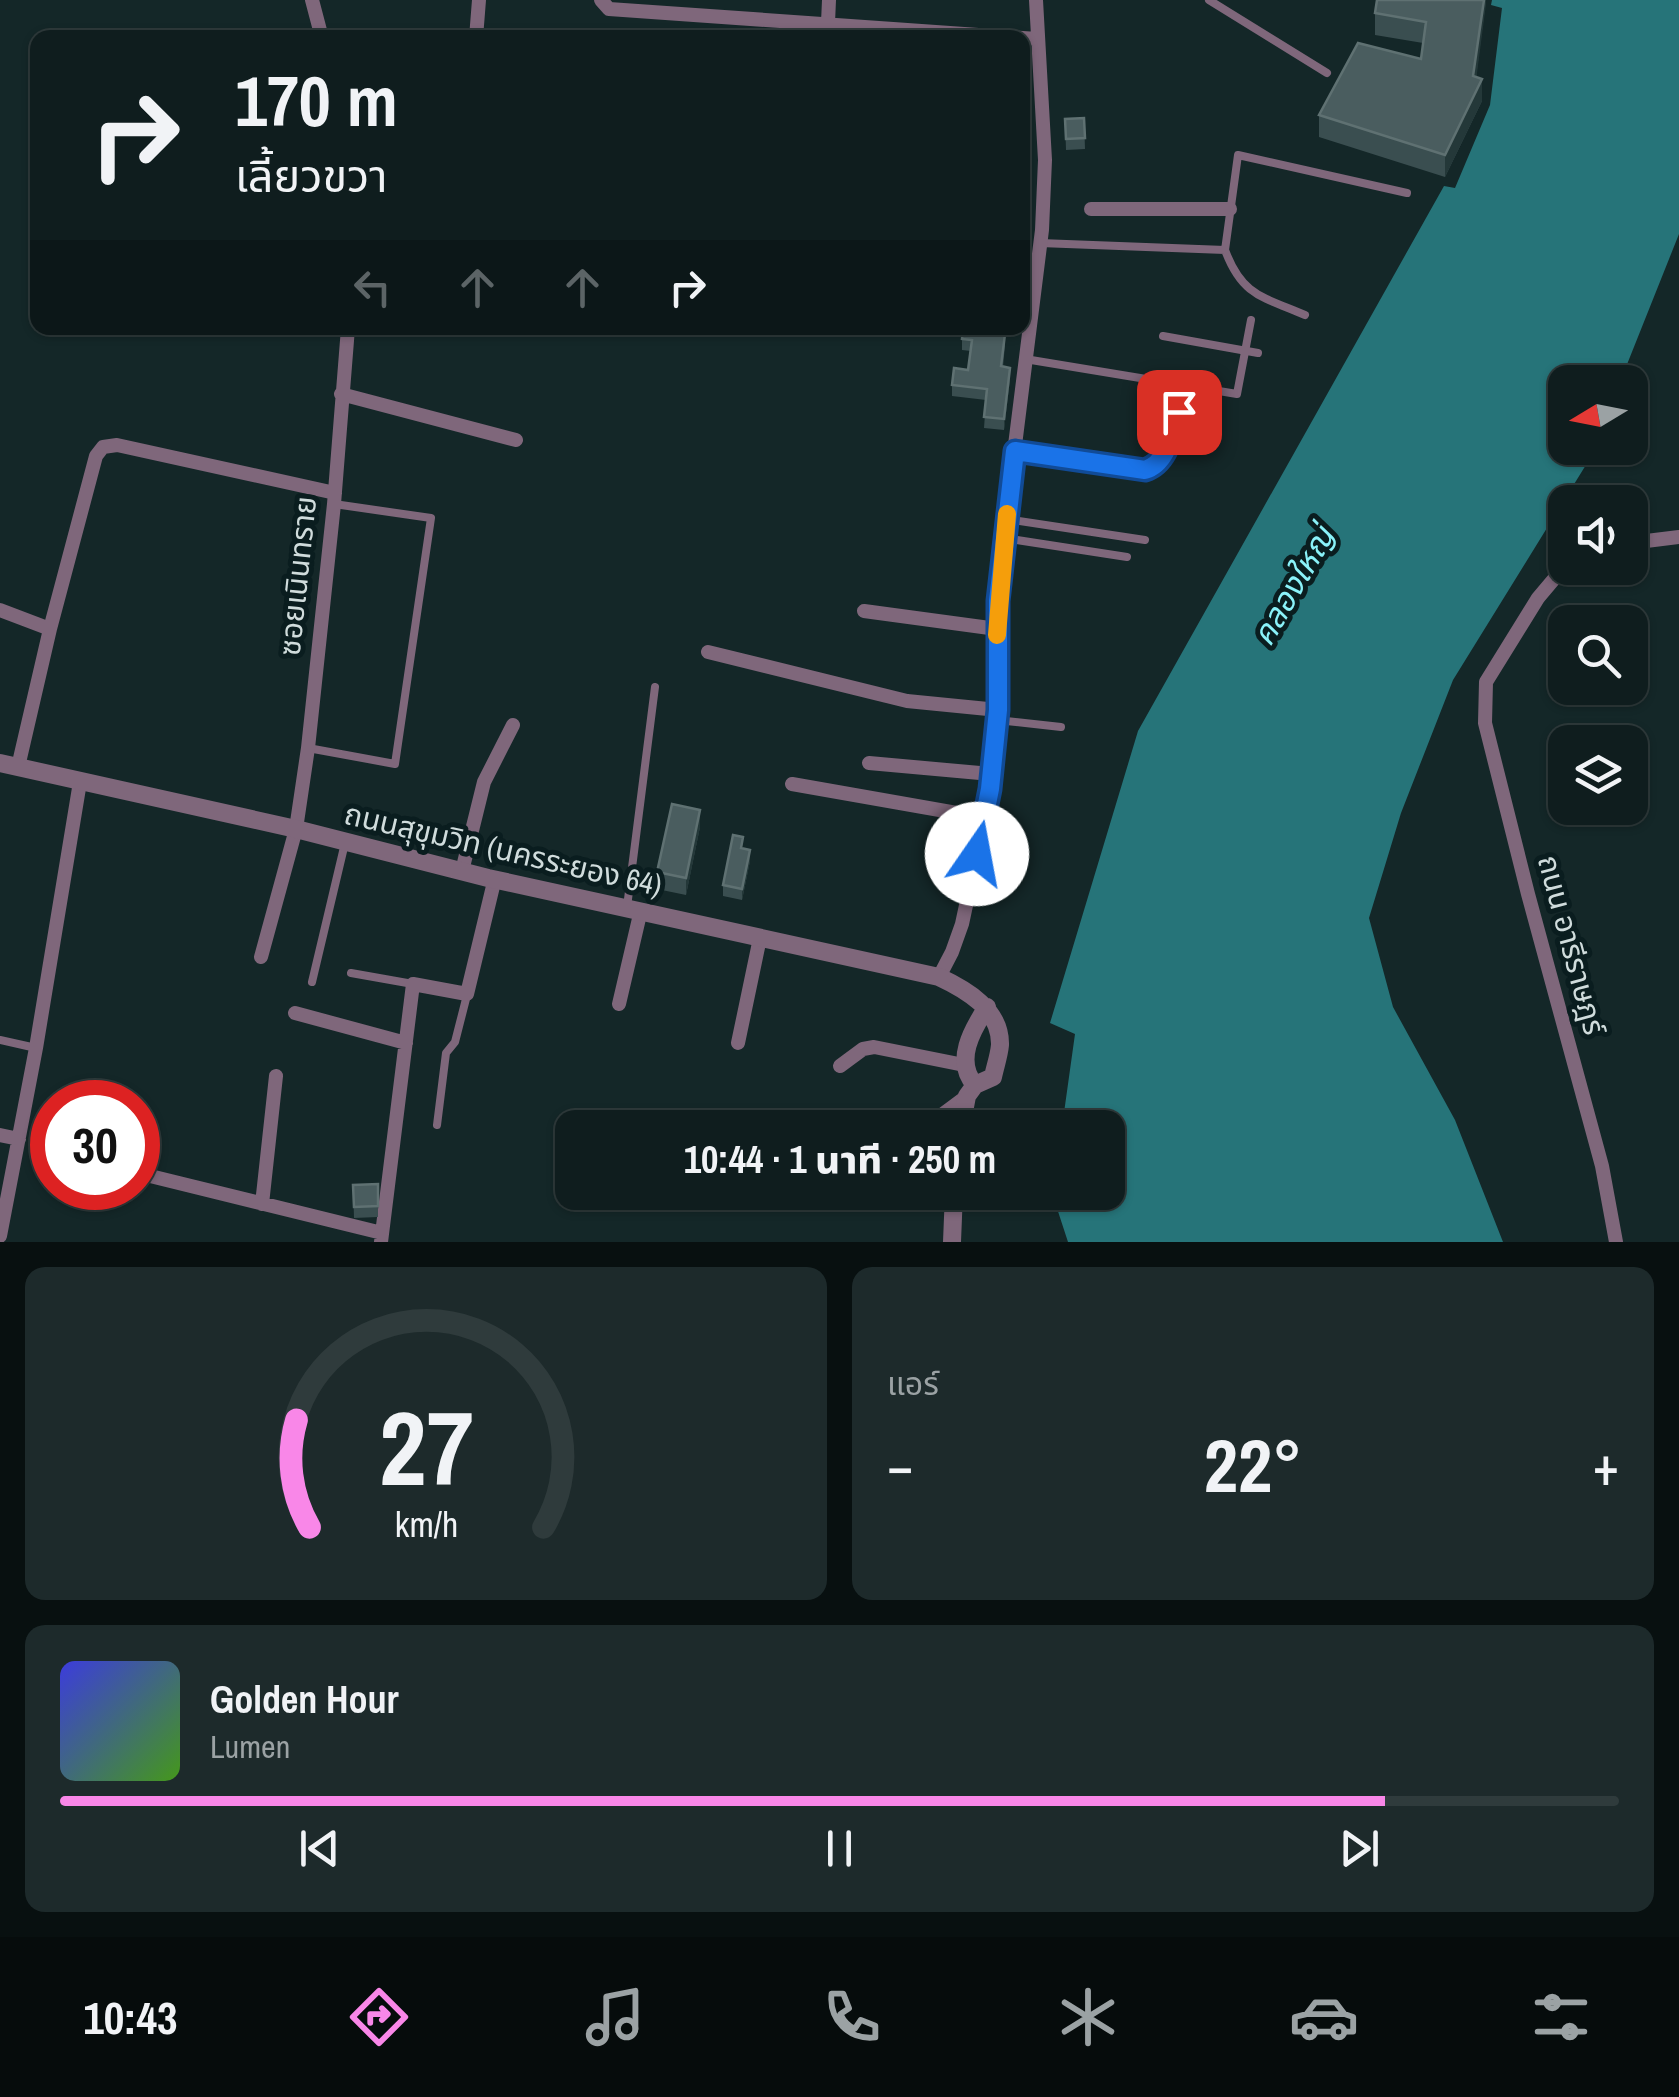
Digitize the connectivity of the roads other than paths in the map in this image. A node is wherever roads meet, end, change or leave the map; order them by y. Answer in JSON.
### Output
{"nodes":[{"id":1,"x":312,"y":0,"type":"edge"},
{"id":2,"x":479,"y":0,"type":"edge"},
{"id":3,"x":601,"y":0,"type":"edge"},
{"id":4,"x":829,"y":0,"type":"edge"},
{"id":5,"x":1036,"y":0,"type":"edge"},
{"id":6,"x":1209,"y":0,"type":"edge"},
{"id":7,"x":828,"y":23,"type":"junction"},
{"id":8,"x":320,"y":30,"type":"edge"},
{"id":9,"x":477,"y":30,"type":"edge"},
{"id":10,"x":926,"y":30,"type":"edge"},
{"id":11,"x":1030,"y":37,"type":"edge"},
{"id":12,"x":1037,"y":38,"type":"junction"},
{"id":13,"x":1326,"y":73,"type":"dead end"},
{"id":14,"x":1407,"y":193,"type":"dead end"},
{"id":15,"x":1092,"y":209,"type":"dead end"},
{"id":16,"x":1230,"y":209,"type":"junction"},
{"id":17,"x":1040,"y":243,"type":"junction"},
{"id":18,"x":1225,"y":250,"type":"junction"},
{"id":19,"x":1030,"y":271,"type":"edge"},
{"id":20,"x":1305,"y":316,"type":"dead end"},
{"id":21,"x":1251,"y":320,"type":"dead end"},
{"id":22,"x":347,"y":335,"type":"edge"},
{"id":23,"x":1026,"y":335,"type":"edge"},
{"id":24,"x":1163,"y":336,"type":"dead end"},
{"id":25,"x":1246,"y":351,"type":"junction"},
{"id":26,"x":1258,"y":353,"type":"dead end"},
{"id":27,"x":1025,"y":359,"type":"junction"},
{"id":28,"x":342,"y":394,"type":"junction"},
{"id":29,"x":1179,"y":412,"type":"dead end"},
{"id":30,"x":516,"y":440,"type":"dead end"},
{"id":31,"x":1015,"y":451,"type":"junction"},
{"id":32,"x":334,"y":498,"type":"junction"},
{"id":33,"x":1006,"y":520,"type":"junction"},
{"id":34,"x":1679,"y":537,"type":"edge"},
{"id":35,"x":1004,"y":538,"type":"junction"},
{"id":36,"x":1145,"y":540,"type":"dead end"},
{"id":37,"x":1648,"y":541,"type":"edge"},
{"id":38,"x":1127,"y":557,"type":"dead end"},
{"id":39,"x":1549,"y":585,"type":"edge"},
{"id":40,"x":0,"y":610,"type":"edge"},
{"id":41,"x":864,"y":611,"type":"dead end"},
{"id":42,"x":50,"y":630,"type":"junction"},
{"id":43,"x":997,"y":630,"type":"junction"},
{"id":44,"x":708,"y":652,"type":"dead end"},
{"id":45,"x":655,"y":687,"type":"dead end"},
{"id":46,"x":997,"y":715,"type":"junction"},
{"id":47,"x":513,"y":725,"type":"dead end"},
{"id":48,"x":1061,"y":727,"type":"dead end"},
{"id":49,"x":308,"y":748,"type":"junction"},
{"id":50,"x":869,"y":763,"type":"dead end"},
{"id":51,"x":9,"y":765,"type":"edge"},
{"id":52,"x":992,"y":774,"type":"junction"},
{"id":53,"x":80,"y":782,"type":"junction"},
{"id":54,"x":792,"y":784,"type":"dead end"},
{"id":55,"x":985,"y":818,"type":"junction"},
{"id":56,"x":296,"y":830,"type":"junction"},
{"id":57,"x":345,"y":843,"type":"junction"},
{"id":58,"x":462,"y":871,"type":"junction"},
{"id":59,"x":494,"y":878,"type":"junction"},
{"id":60,"x":634,"y":909,"type":"junction"},
{"id":61,"x":760,"y":938,"type":"junction"},
{"id":62,"x":261,"y":956,"type":"dead end"},
{"id":63,"x":352,"y":973,"type":"dead end"},
{"id":64,"x":939,"y":977,"type":"junction"},
{"id":65,"x":312,"y":982,"type":"dead end"},
{"id":66,"x":413,"y":984,"type":"junction"},
{"id":67,"x":467,"y":994,"type":"junction"},
{"id":68,"x":619,"y":1004,"type":"dead end"},
{"id":69,"x":987,"y":1008,"type":"junction"},
{"id":70,"x":295,"y":1013,"type":"dead end"},
{"id":71,"x":0,"y":1040,"type":"edge"},
{"id":72,"x":406,"y":1043,"type":"junction"},
{"id":73,"x":738,"y":1043,"type":"dead end"},
{"id":74,"x":36,"y":1048,"type":"junction"},
{"id":75,"x":964,"y":1065,"type":"junction"},
{"id":76,"x":840,"y":1066,"type":"dead end"},
{"id":77,"x":276,"y":1076,"type":"dead end"},
{"id":78,"x":971,"y":1090,"type":"junction"},
{"id":79,"x":946,"y":1110,"type":"edge"},
{"id":80,"x":966,"y":1110,"type":"edge"},
{"id":81,"x":437,"y":1125,"type":"dead end"},
{"id":82,"x":0,"y":1135,"type":"edge"},
{"id":83,"x":19,"y":1139,"type":"junction"},
{"id":84,"x":160,"y":1178,"type":"edge"},
{"id":85,"x":262,"y":1204,"type":"junction"},
{"id":86,"x":953,"y":1210,"type":"edge"},
{"id":87,"x":0,"y":1236,"type":"edge"},
{"id":88,"x":382,"y":1238,"type":"edge"},
{"id":89,"x":952,"y":1242,"type":"edge"},
{"id":90,"x":1616,"y":1242,"type":"edge"}],
"edges":[{"from":1,"to":8,"type":"street"},
{"from":2,"to":9,"type":"street"},
{"from":3,"to":7,"type":"street"},
{"from":4,"to":7,"type":"street"},
{"from":5,"to":12,"type":"street"},
{"from":6,"to":13,"type":"lane"},
{"from":7,"to":10,"type":"street"},
{"from":11,"to":12,"type":"street"},
{"from":12,"to":17,"type":"street"},
{"from":14,"to":16,"type":"lane"},
{"from":15,"to":16,"type":"street"},
{"from":16,"to":18,"type":"lane"},
{"from":17,"to":18,"type":"lane"},
{"from":17,"to":19,"type":"street"},
{"from":18,"to":20,"type":"lane"},
{"from":21,"to":25,"type":"lane"},
{"from":22,"to":28,"type":"street","name":"ซอยเนินทราย"},
{"from":23,"to":27,"type":"street"},
{"from":24,"to":25,"type":"lane"},
{"from":25,"to":26,"type":"lane"},
{"from":25,"to":27,"type":"lane"},
{"from":27,"to":31,"type":"street"},
{"from":28,"to":30,"type":"street"},
{"from":28,"to":32,"type":"street","name":"ซอยเนินทราย"},
{"from":29,"to":31,"type":"street"},
{"from":31,"to":33,"type":"street"},
{"from":32,"to":42,"type":"street"},
{"from":32,"to":49,"type":"street","name":"ซอยเนินทราย"},
{"from":32,"to":49,"type":"lane"},
{"from":33,"to":35,"type":"street"},
{"from":33,"to":36,"type":"lane"},
{"from":34,"to":37,"type":"street"},
{"from":35,"to":38,"type":"lane"},
{"from":35,"to":43,"type":"street"},
{"from":39,"to":90,"type":"street","name":"ถนน อารีราษฎร์"},
{"from":40,"to":42,"type":"street"},
{"from":41,"to":43,"type":"street"},
{"from":42,"to":51,"type":"street"},
{"from":43,"to":46,"type":"street"},
{"from":44,"to":46,"type":"street"},
{"from":45,"to":60,"type":"lane"},
{"from":46,"to":48,"type":"lane"},
{"from":46,"to":52,"type":"street"},
{"from":47,"to":58,"type":"street"},
{"from":49,"to":56,"type":"street","name":"ซอยเนินทราย"},
{"from":50,"to":52,"type":"street"},
{"from":51,"to":53,"type":"street","name":"ถนนสุขุมวิท (นครระยอง 64)"},
{"from":52,"to":55,"type":"street"},
{"from":53,"to":56,"type":"street","name":"ถนนสุขุมวิท (นครระยอง 64)"},
{"from":53,"to":74,"type":"street"},
{"from":54,"to":55,"type":"street"},
{"from":55,"to":64,"type":"street"},
{"from":56,"to":57,"type":"street","name":"ถนนสุขุมวิท (นครระยอง 64)"},
{"from":56,"to":62,"type":"street","name":"ซอยเนินทราย"},
{"from":57,"to":58,"type":"street","name":"ถนนสุขุมวิท (นครระยอง 64)"},
{"from":57,"to":65,"type":"lane"},
{"from":58,"to":59,"type":"street","name":"ถนนสุขุมวิท (นครระยอง 64)"},
{"from":59,"to":60,"type":"street","name":"ถนนสุขุมวิท (นครระยอง 64)"},
{"from":59,"to":67,"type":"street"},
{"from":60,"to":61,"type":"street","name":"ถนนสุขุมวิท (นครระยอง 64)"},
{"from":60,"to":68,"type":"street"},
{"from":61,"to":64,"type":"street","name":"ถนนสุขุมวิท (นครระยอง 64)"},
{"from":61,"to":73,"type":"street"},
{"from":63,"to":66,"type":"lane"},
{"from":64,"to":69,"type":"street","name":"ถนนสุขุมวิท (นครระยอง 64)"},
{"from":66,"to":67,"type":"street"},
{"from":66,"to":72,"type":"street"},
{"from":67,"to":81,"type":"lane"},
{"from":69,"to":75,"type":"street"},
{"from":69,"to":78,"type":"street"},
{"from":70,"to":72,"type":"street"},
{"from":71,"to":74,"type":"lane"},
{"from":72,"to":88,"type":"street"},
{"from":74,"to":83,"type":"street"},
{"from":75,"to":76,"type":"street"},
{"from":75,"to":78,"type":"street"},
{"from":77,"to":85,"type":"street"},
{"from":78,"to":79,"type":"street"},
{"from":78,"to":80,"type":"street"},
{"from":82,"to":83,"type":"street"},
{"from":83,"to":87,"type":"street"},
{"from":84,"to":85,"type":"street"},
{"from":85,"to":88,"type":"street"},
{"from":86,"to":89,"type":"street"}]}
